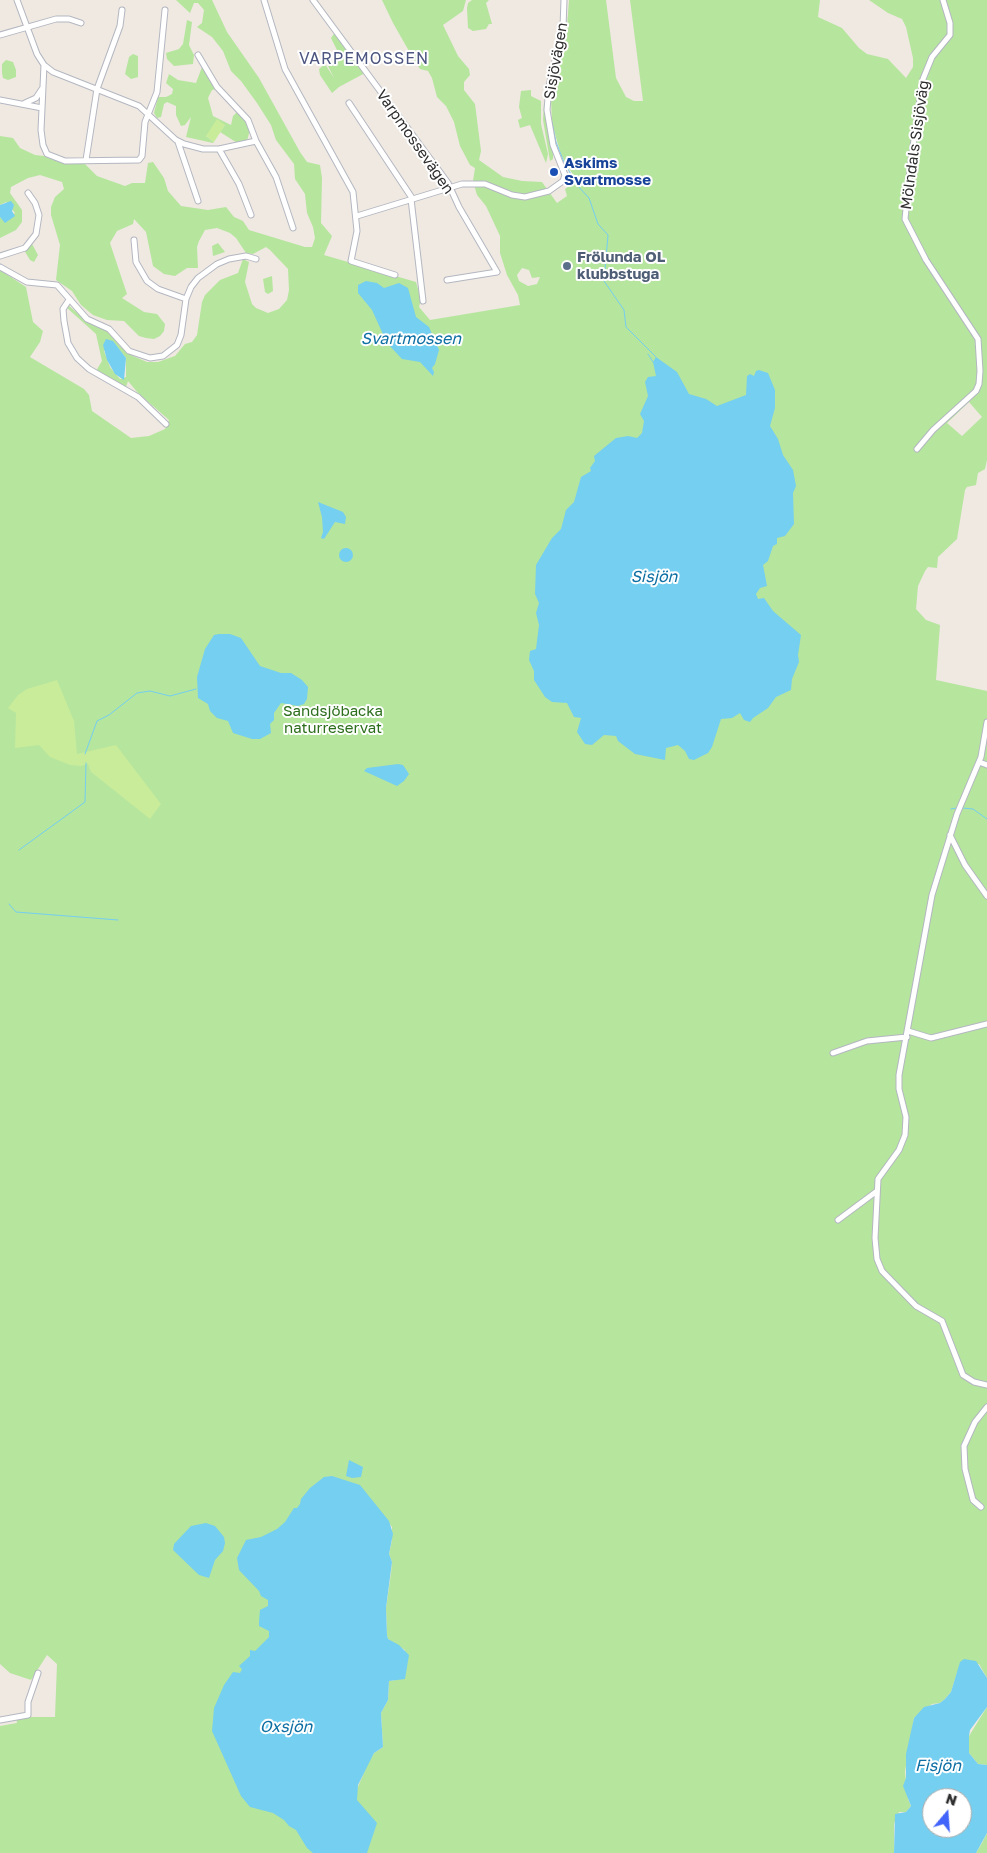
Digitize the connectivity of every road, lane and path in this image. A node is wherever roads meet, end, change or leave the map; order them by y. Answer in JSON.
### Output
{"nodes":[{"id":1,"x":17,"y":0,"type":"edge"},
{"id":2,"x":264,"y":0,"type":"edge"},
{"id":3,"x":313,"y":0,"type":"edge"},
{"id":4,"x":564,"y":0,"type":"edge"},
{"id":5,"x":943,"y":0,"type":"edge"},
{"id":6,"x":122,"y":10,"type":"dead end"},
{"id":7,"x":165,"y":10,"type":"dead end"},
{"id":8,"x":82,"y":23,"type":"dead end"},
{"id":9,"x":27,"y":28,"type":"junction"},
{"id":10,"x":0,"y":35,"type":"edge"},
{"id":11,"x":198,"y":55,"type":"dead end"},
{"id":12,"x":44,"y":65,"type":"junction"},
{"id":13,"x":43,"y":86,"type":"junction"},
{"id":14,"x":97,"y":89,"type":"junction"},
{"id":15,"x":0,"y":100,"type":"edge"},
{"id":16,"x":349,"y":103,"type":"dead end"},
{"id":17,"x":22,"y":104,"type":"junction"},
{"id":18,"x":42,"y":108,"type":"junction"},
{"id":19,"x":148,"y":112,"type":"junction"},
{"id":20,"x":256,"y":141,"type":"junction"},
{"id":21,"x":178,"y":142,"type":"junction"},
{"id":22,"x":219,"y":149,"type":"junction"},
{"id":23,"x":86,"y":160,"type":"junction"},
{"id":24,"x":451,"y":187,"type":"junction"},
{"id":25,"x":28,"y":193,"type":"dead end"},
{"id":26,"x":411,"y":198,"type":"junction"},
{"id":27,"x":198,"y":201,"type":"dead end"},
{"id":28,"x":251,"y":215,"type":"dead end"},
{"id":29,"x":357,"y":216,"type":"junction"},
{"id":30,"x":293,"y":228,"type":"dead end"},
{"id":31,"x":134,"y":240,"type":"dead end"},
{"id":32,"x":0,"y":256,"type":"edge"},
{"id":33,"x":256,"y":259,"type":"dead end"},
{"id":34,"x":0,"y":267,"type":"edge"},
{"id":35,"x":394,"y":275,"type":"dead end"},
{"id":36,"x":447,"y":280,"type":"dead end"},
{"id":37,"x":186,"y":299,"type":"junction"},
{"id":38,"x":69,"y":300,"type":"junction"},
{"id":39,"x":423,"y":301,"type":"dead end"},
{"id":40,"x":166,"y":424,"type":"dead end"},
{"id":41,"x":917,"y":449,"type":"dead end"},
{"id":42,"x":987,"y":722,"type":"edge"},
{"id":43,"x":980,"y":762,"type":"junction"},
{"id":44,"x":987,"y":765,"type":"edge"},
{"id":45,"x":950,"y":835,"type":"junction"},
{"id":46,"x":987,"y":896,"type":"edge"},
{"id":47,"x":987,"y":1024,"type":"edge"},
{"id":48,"x":907,"y":1034,"type":"junction"},
{"id":49,"x":833,"y":1052,"type":"dead end"},
{"id":50,"x":877,"y":1191,"type":"junction"},
{"id":51,"x":838,"y":1220,"type":"dead end"},
{"id":52,"x":987,"y":1385,"type":"edge"},
{"id":53,"x":987,"y":1407,"type":"edge"},
{"id":54,"x":981,"y":1507,"type":"dead end"},
{"id":55,"x":38,"y":1673,"type":"dead end"},
{"id":56,"x":0,"y":1720,"type":"edge"}],
"edges":[{"from":1,"to":9,"type":"street"},
{"from":2,"to":29,"type":"street"},
{"from":3,"to":24,"type":"street","name":"Varpmossevägen"},
{"from":4,"to":24,"type":"street","name":"Sisjövägen"},
{"from":5,"to":41,"type":"street","name":"Mölndals Sisjöväg"},
{"from":6,"to":14,"type":"street"},
{"from":7,"to":19,"type":"street"},
{"from":8,"to":9,"type":"street"},
{"from":9,"to":10,"type":"street"},
{"from":9,"to":12,"type":"street"},
{"from":11,"to":20,"type":"street"},
{"from":12,"to":13,"type":"street"},
{"from":12,"to":14,"type":"street"},
{"from":13,"to":17,"type":"street"},
{"from":13,"to":18,"type":"street"},
{"from":14,"to":19,"type":"street"},
{"from":14,"to":23,"type":"street"},
{"from":15,"to":17,"type":"street"},
{"from":16,"to":26,"type":"street"},
{"from":17,"to":18,"type":"street"},
{"from":18,"to":23,"type":"street"},
{"from":19,"to":21,"type":"street"},
{"from":19,"to":23,"type":"street"},
{"from":20,"to":22,"type":"street"},
{"from":20,"to":30,"type":"street"},
{"from":21,"to":22,"type":"street"},
{"from":21,"to":27,"type":"street"},
{"from":22,"to":28,"type":"street"},
{"from":24,"to":26,"type":"street"},
{"from":24,"to":36,"type":"street","name":"Varpmossevägen"},
{"from":25,"to":32,"type":"street"},
{"from":26,"to":29,"type":"street"},
{"from":26,"to":39,"type":"street"},
{"from":29,"to":35,"type":"street"},
{"from":31,"to":37,"type":"street"},
{"from":33,"to":37,"type":"street"},
{"from":34,"to":38,"type":"street"},
{"from":37,"to":38,"type":"street"},
{"from":38,"to":40,"type":"street"},
{"from":42,"to":43,"type":"street"},
{"from":43,"to":44,"type":"street"},
{"from":43,"to":45,"type":"street"},
{"from":45,"to":46,"type":"street"},
{"from":45,"to":48,"type":"street"},
{"from":47,"to":48,"type":"street"},
{"from":48,"to":49,"type":"street"},
{"from":48,"to":50,"type":"street"},
{"from":50,"to":51,"type":"street"},
{"from":50,"to":52,"type":"street"},
{"from":53,"to":54,"type":"street"},
{"from":55,"to":56,"type":"street"}]}
